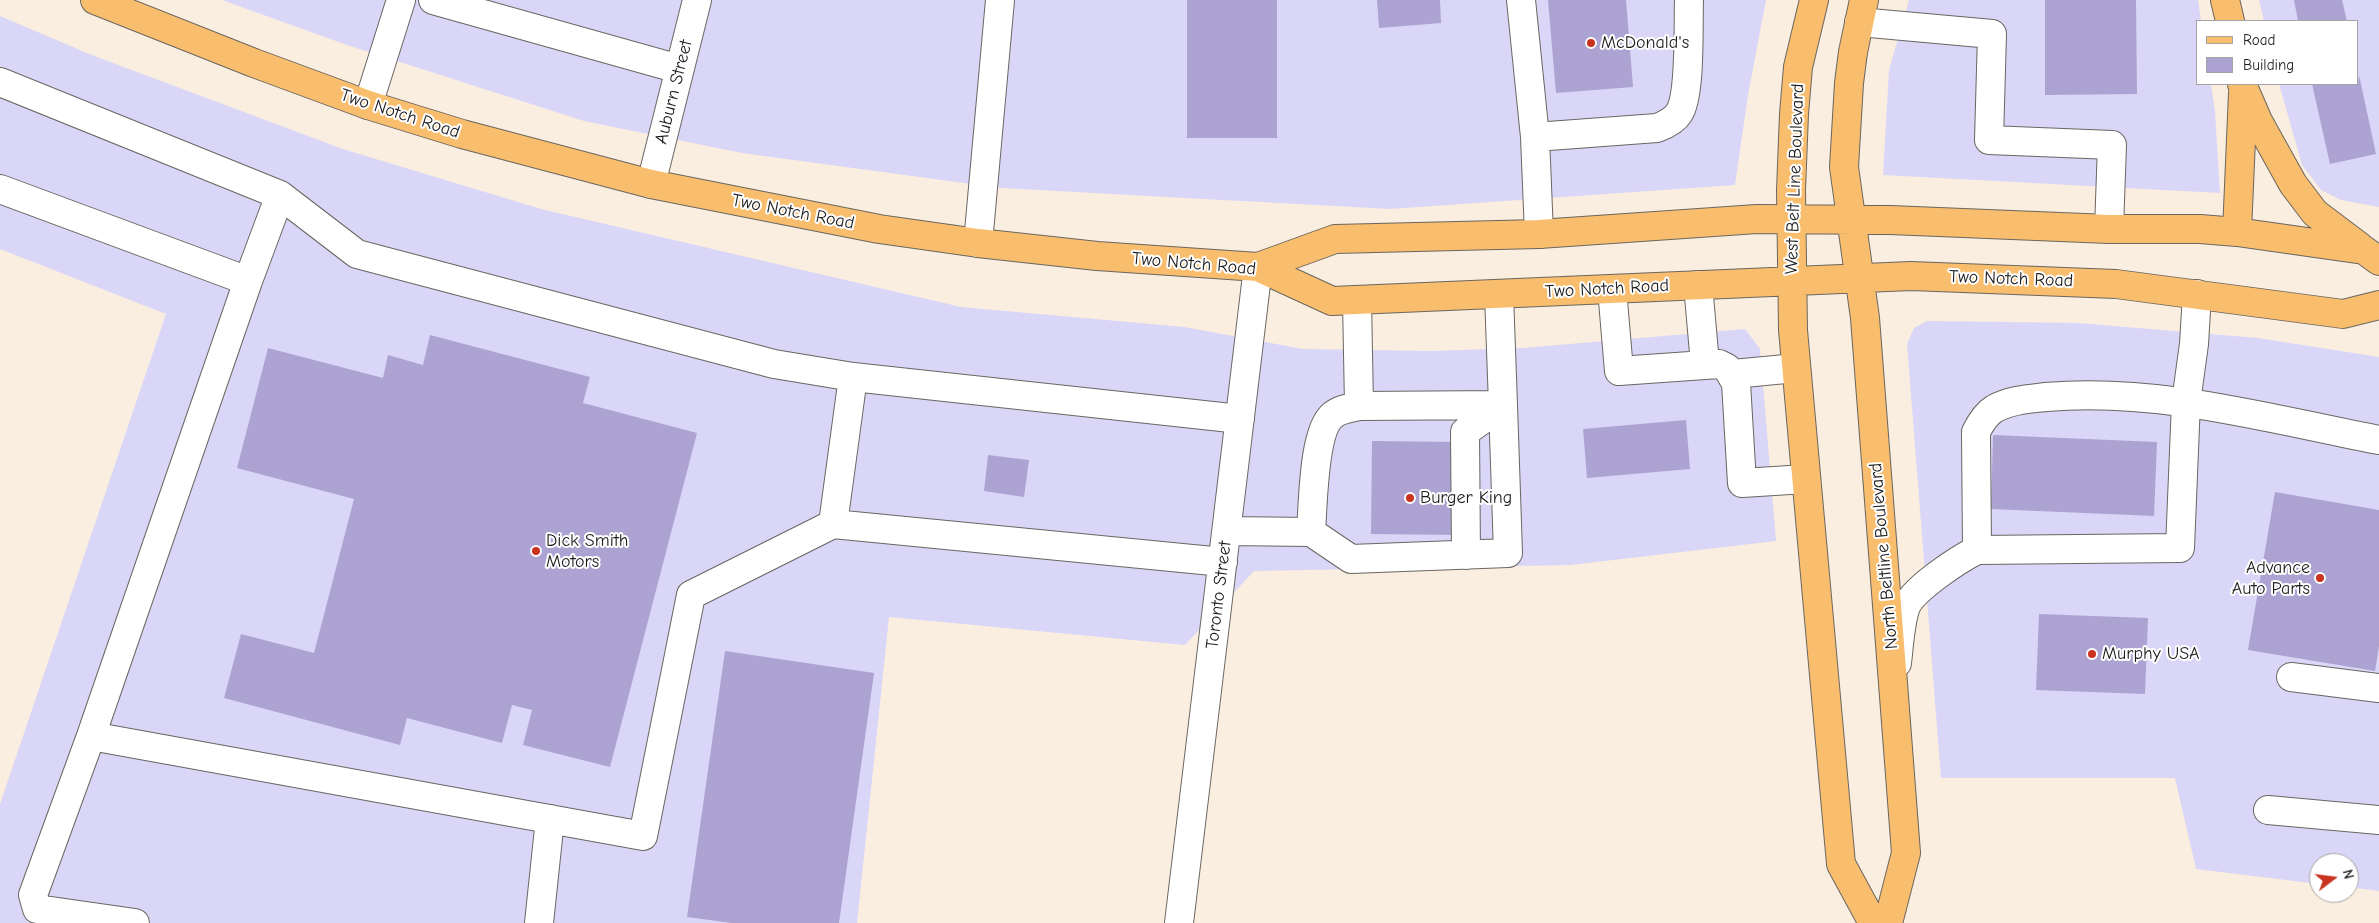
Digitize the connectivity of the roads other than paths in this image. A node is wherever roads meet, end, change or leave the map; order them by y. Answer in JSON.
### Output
{"nodes":[{"id":1,"x":95,"y":0,"type":"edge"},
{"id":2,"x":401,"y":0,"type":"edge"},
{"id":3,"x":433,"y":0,"type":"edge"},
{"id":4,"x":697,"y":0,"type":"edge"},
{"id":5,"x":1000,"y":0,"type":"edge"},
{"id":6,"x":1522,"y":0,"type":"edge"},
{"id":7,"x":1534,"y":0,"type":"edge"},
{"id":8,"x":1676,"y":0,"type":"edge"},
{"id":9,"x":1689,"y":0,"type":"edge"},
{"id":10,"x":1814,"y":0,"type":"edge"},
{"id":11,"x":2225,"y":0,"type":"edge"},
{"id":12,"x":1862,"y":11,"type":"edge"},
{"id":13,"x":2230,"y":20,"type":"edge"},
{"id":14,"x":1687,"y":57,"type":"junction"},
{"id":15,"x":679,"y":69,"type":"junction"},
{"id":16,"x":0,"y":82,"type":"edge"},
{"id":17,"x":2242,"y":86,"type":"edge"},
{"id":18,"x":368,"y":105,"type":"junction"},
{"id":19,"x":1535,"y":137,"type":"junction"},
{"id":20,"x":651,"y":184,"type":"junction"},
{"id":21,"x":0,"y":189,"type":"edge"},
{"id":22,"x":280,"y":195,"type":"junction"},
{"id":23,"x":1791,"y":219,"type":"junction"},
{"id":24,"x":1850,"y":220,"type":"junction"},
{"id":25,"x":2109,"y":229,"type":"junction"},
{"id":26,"x":2237,"y":232,"type":"junction"},
{"id":27,"x":1539,"y":234,"type":"junction"},
{"id":28,"x":978,"y":243,"type":"junction"},
{"id":29,"x":2372,"y":256,"type":"edge"},
{"id":30,"x":1258,"y":267,"type":"junction"},
{"id":31,"x":1859,"y":278,"type":"junction"},
{"id":32,"x":248,"y":281,"type":"junction"},
{"id":33,"x":1792,"y":281,"type":"junction"},
{"id":34,"x":1698,"y":285,"type":"junction"},
{"id":35,"x":1612,"y":289,"type":"junction"},
{"id":36,"x":1499,"y":294,"type":"junction"},
{"id":37,"x":2197,"y":294,"type":"junction"},
{"id":38,"x":1357,"y":300,"type":"junction"},
{"id":39,"x":2379,"y":305,"type":"edge"},
{"id":40,"x":1706,"y":364,"type":"junction"},
{"id":41,"x":1796,"y":368,"type":"junction"},
{"id":42,"x":1733,"y":374,"type":"junction"},
{"id":43,"x":853,"y":377,"type":"junction"},
{"id":44,"x":2186,"y":402,"type":"junction"},
{"id":45,"x":1503,"y":405,"type":"junction"},
{"id":46,"x":1358,"y":406,"type":"junction"},
{"id":47,"x":1240,"y":419,"type":"junction"},
{"id":48,"x":2379,"y":440,"type":"edge"},
{"id":49,"x":1806,"y":479,"type":"junction"},
{"id":50,"x":833,"y":524,"type":"junction"},
{"id":51,"x":1228,"y":531,"type":"junction"},
{"id":52,"x":1311,"y":532,"type":"junction"},
{"id":53,"x":1977,"y":550,"type":"junction"},
{"id":54,"x":1466,"y":555,"type":"junction"},
{"id":55,"x":1223,"y":562,"type":"junction"},
{"id":56,"x":2291,"y":677,"type":"dead end"},
{"id":57,"x":1894,"y":682,"type":"junction"},
{"id":58,"x":2379,"y":688,"type":"edge"},
{"id":59,"x":91,"y":736,"type":"junction"},
{"id":60,"x":2268,"y":810,"type":"dead end"},
{"id":61,"x":550,"y":819,"type":"junction"},
{"id":62,"x":2379,"y":820,"type":"edge"},
{"id":63,"x":135,"y":923,"type":"edge"},
{"id":64,"x":540,"y":923,"type":"edge"},
{"id":65,"x":1179,"y":923,"type":"edge"},
{"id":66,"x":1873,"y":923,"type":"edge"},
{"id":67,"x":1888,"y":923,"type":"edge"}],
"edges":[{"from":1,"to":18,"type":"main road","name":"Two Notch Road"},
{"from":2,"to":18,"type":"street"},
{"from":3,"to":15,"type":"street"},
{"from":4,"to":15,"type":"street","name":"Auburn Street"},
{"from":5,"to":28,"type":"street"},
{"from":6,"to":19,"type":"street"},
{"from":7,"to":19,"type":"street"},
{"from":8,"to":14,"type":"street"},
{"from":9,"to":14,"type":"street"},
{"from":10,"to":23,"type":"main road","name":"West Belt Line Boulevard"},
{"from":11,"to":13,"type":"main road"},
{"from":12,"to":24,"type":"main road","name":"North Beltline Boulevard"},
{"from":12,"to":25,"type":"street"},
{"from":14,"to":19,"type":"street"},
{"from":15,"to":20,"type":"street","name":"Auburn Street"},
{"from":16,"to":22,"type":"street"},
{"from":17,"to":26,"type":"main road"},
{"from":17,"to":29,"type":"main road"},
{"from":18,"to":20,"type":"main road","name":"Two Notch Road"},
{"from":19,"to":27,"type":"street"},
{"from":20,"to":28,"type":"main road","name":"Two Notch Road"},
{"from":21,"to":32,"type":"street"},
{"from":22,"to":32,"type":"street"},
{"from":22,"to":43,"type":"street"},
{"from":23,"to":24,"type":"main road"},
{"from":23,"to":27,"type":"main road"},
{"from":23,"to":33,"type":"main road","name":"West Belt Line Boulevard"},
{"from":24,"to":25,"type":"main road"},
{"from":24,"to":31,"type":"main road","name":"North Beltline Boulevard"},
{"from":25,"to":26,"type":"main road"},
{"from":26,"to":29,"type":"main road"},
{"from":27,"to":30,"type":"main road"},
{"from":28,"to":30,"type":"main road","name":"Two Notch Road"},
{"from":30,"to":38,"type":"main road","name":"Two Notch Road"},
{"from":30,"to":47,"type":"street","name":"Toronto Street"},
{"from":31,"to":33,"type":"main road","name":"Two Notch Road"},
{"from":31,"to":37,"type":"main road","name":"Two Notch Road"},
{"from":31,"to":57,"type":"main road","name":"North Beltline Boulevard"},
{"from":32,"to":59,"type":"street"},
{"from":33,"to":34,"type":"main road","name":"Two Notch Road"},
{"from":33,"to":41,"type":"main road","name":"West Belt Line Boulevard"},
{"from":34,"to":35,"type":"main road","name":"Two Notch Road"},
{"from":34,"to":40,"type":"street"},
{"from":35,"to":36,"type":"main road","name":"Two Notch Road"},
{"from":35,"to":40,"type":"street"},
{"from":36,"to":38,"type":"main road","name":"Two Notch Road"},
{"from":36,"to":45,"type":"street"},
{"from":37,"to":39,"type":"main road","name":"Two Notch Road"},
{"from":37,"to":44,"type":"street"},
{"from":38,"to":46,"type":"street"},
{"from":40,"to":42,"type":"street"},
{"from":41,"to":42,"type":"street"},
{"from":41,"to":49,"type":"main road","name":"West Belt Line Boulevard"},
{"from":42,"to":49,"type":"street"},
{"from":43,"to":47,"type":"street"},
{"from":43,"to":50,"type":"street"},
{"from":44,"to":48,"type":"street"},
{"from":44,"to":53,"type":"street"},
{"from":44,"to":53,"type":"street"},
{"from":45,"to":46,"type":"street"},
{"from":45,"to":54,"type":"street"},
{"from":45,"to":54,"type":"street"},
{"from":46,"to":52,"type":"street"},
{"from":47,"to":51,"type":"street","name":"Toronto Street"},
{"from":49,"to":66,"type":"main road","name":"West Belt Line Boulevard"},
{"from":50,"to":55,"type":"street"},
{"from":50,"to":61,"type":"street"},
{"from":51,"to":52,"type":"street"},
{"from":51,"to":55,"type":"street","name":"Toronto Street"},
{"from":52,"to":54,"type":"street"},
{"from":53,"to":57,"type":"street"},
{"from":55,"to":65,"type":"street","name":"Toronto Street"},
{"from":56,"to":58,"type":"street"},
{"from":57,"to":67,"type":"main road","name":"North Beltline Boulevard"},
{"from":59,"to":61,"type":"street"},
{"from":59,"to":63,"type":"street"},
{"from":60,"to":62,"type":"street"},
{"from":61,"to":64,"type":"street"}]}
